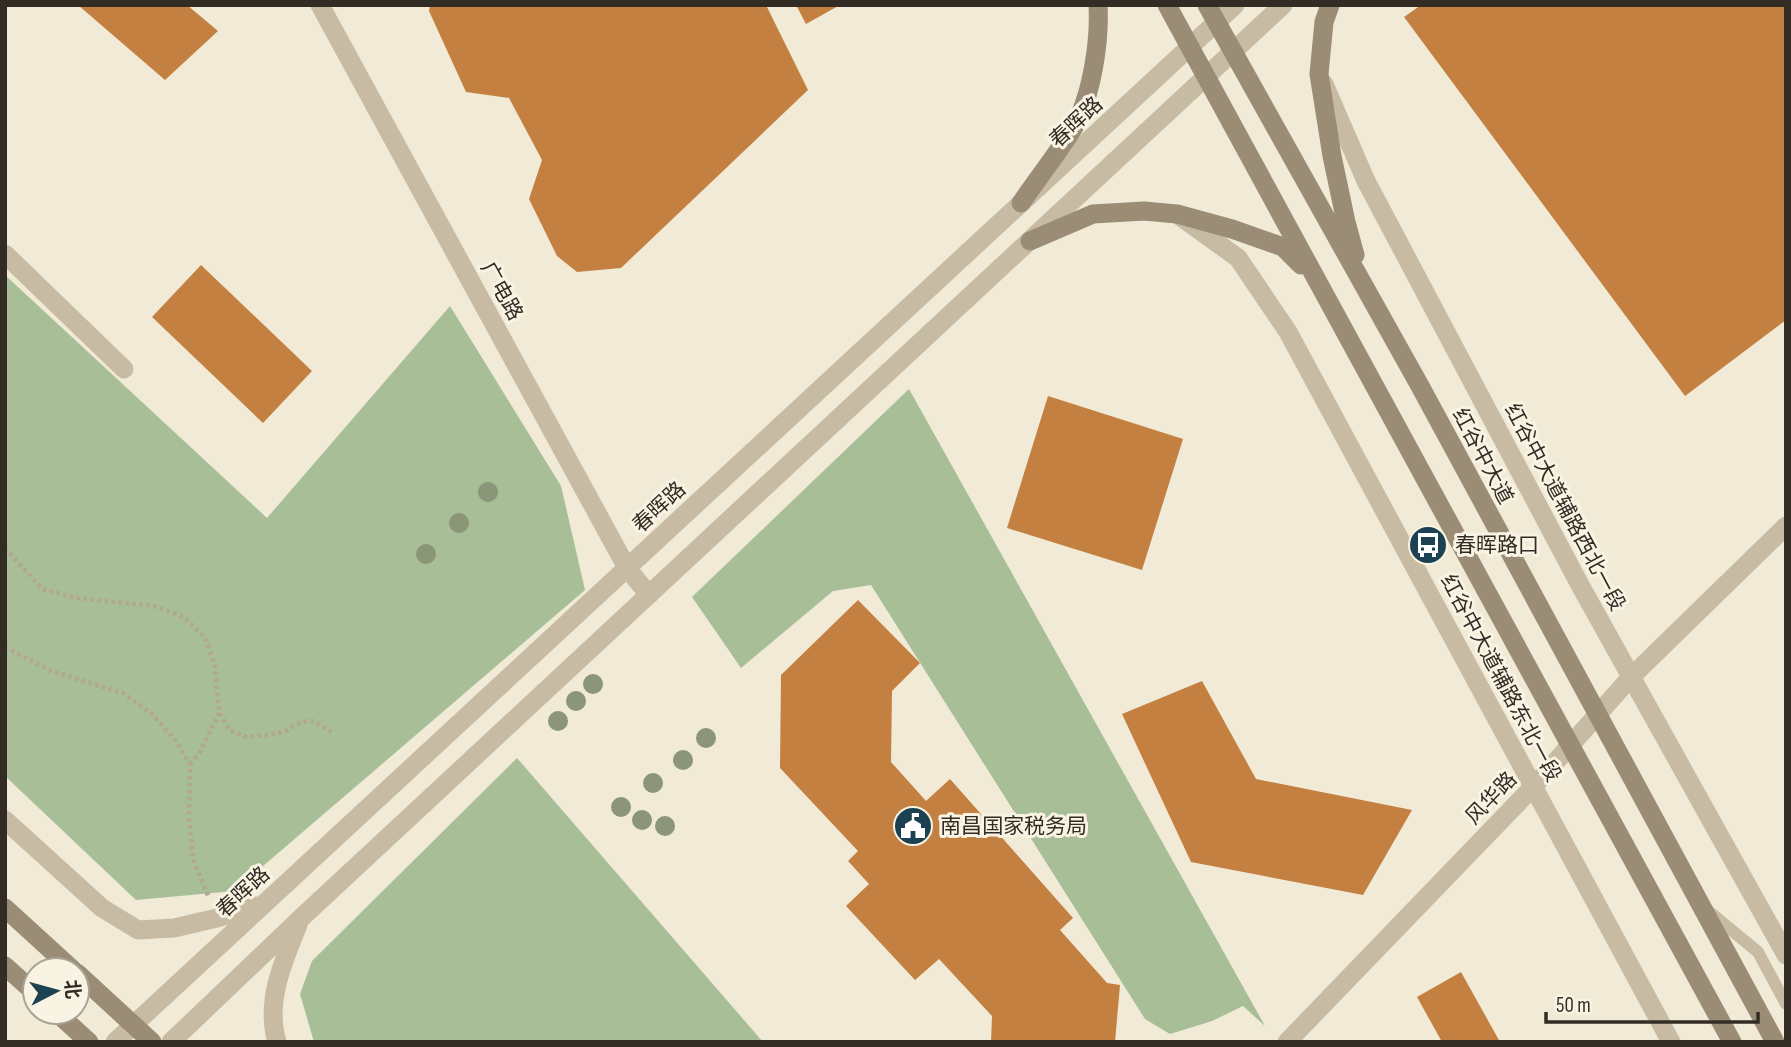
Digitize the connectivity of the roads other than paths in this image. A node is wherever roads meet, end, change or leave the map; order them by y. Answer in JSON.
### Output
{"nodes":[{"id":1,"x":320,"y":5,"type":"edge"},
{"id":2,"x":1167,"y":5,"type":"edge"},
{"id":3,"x":1235,"y":5,"type":"edge"},
{"id":4,"x":1283,"y":5,"type":"edge"},
{"id":5,"x":1330,"y":5,"type":"edge"},
{"id":6,"x":1097,"y":10,"type":"edge"},
{"id":7,"x":1212,"y":14,"type":"edge"},
{"id":8,"x":1190,"y":47,"type":"junction"},
{"id":9,"x":1233,"y":52,"type":"junction"},
{"id":10,"x":1319,"y":74,"type":"junction"},
{"id":11,"x":1206,"y":77,"type":"junction"},
{"id":12,"x":1021,"y":203,"type":"junction"},
{"id":13,"x":1177,"y":214,"type":"junction"},
{"id":14,"x":1030,"y":241,"type":"junction"},
{"id":15,"x":5,"y":254,"type":"edge"},
{"id":16,"x":1317,"y":280,"type":"junction"},
{"id":17,"x":1362,"y":283,"type":"junction"},
{"id":18,"x":124,"y":369,"type":"dead end"},
{"id":19,"x":1786,"y":526,"type":"edge"},
{"id":20,"x":627,"y":568,"type":"junction"},
{"id":21,"x":649,"y":595,"type":"junction"},
{"id":22,"x":1631,"y":677,"type":"junction"},
{"id":23,"x":1598,"y":715,"type":"junction"},
{"id":24,"x":1570,"y":746,"type":"junction"},
{"id":25,"x":1534,"y":786,"type":"junction"},
{"id":26,"x":5,"y":820,"type":"edge"},
{"id":27,"x":264,"y":904,"type":"junction"},
{"id":28,"x":1700,"y":904,"type":"junction"},
{"id":29,"x":5,"y":908,"type":"edge"},
{"id":30,"x":300,"y":919,"type":"junction"},
{"id":31,"x":1786,"y":955,"type":"edge"},
{"id":32,"x":58,"y":956,"type":"edge"},
{"id":33,"x":5,"y":965,"type":"edge"},
{"id":34,"x":21,"y":980,"type":"edge"},
{"id":35,"x":91,"y":987,"type":"edge"},
{"id":36,"x":1786,"y":1004,"type":"edge"},
{"id":37,"x":133,"y":1025,"type":"junction"},
{"id":38,"x":71,"y":1026,"type":"edge"},
{"id":39,"x":89,"y":1042,"type":"edge"},
{"id":40,"x":115,"y":1042,"type":"edge"},
{"id":41,"x":152,"y":1042,"type":"edge"},
{"id":42,"x":171,"y":1042,"type":"edge"},
{"id":43,"x":277,"y":1042,"type":"edge"},
{"id":44,"x":1287,"y":1042,"type":"edge"},
{"id":45,"x":1671,"y":1042,"type":"edge"},
{"id":46,"x":1732,"y":1042,"type":"edge"},
{"id":47,"x":1775,"y":1042,"type":"edge"}],
"edges":[{"from":1,"to":20,"type":"street","name":"广电路"},
{"from":2,"to":8,"type":"main road"},
{"from":3,"to":7,"type":"street","name":"春晖路"},
{"from":4,"to":9,"type":"street"},
{"from":5,"to":10,"type":"main road"},
{"from":6,"to":12,"type":"main road"},
{"from":7,"to":8,"type":"street","name":"春晖路"},
{"from":7,"to":9,"type":"main road","name":"红谷中大道"},
{"from":8,"to":11,"type":"main road"},
{"from":8,"to":12,"type":"street","name":"春晖路"},
{"from":9,"to":11,"type":"street"},
{"from":9,"to":17,"type":"main road","name":"红谷中大道"},
{"from":10,"to":17,"type":"main road"},
{"from":10,"to":22,"type":"street","name":"红谷中大道辅路西北一段"},
{"from":11,"to":14,"type":"street"},
{"from":11,"to":16,"type":"main road"},
{"from":12,"to":20,"type":"street","name":"春晖路"},
{"from":13,"to":14,"type":"main road"},
{"from":13,"to":16,"type":"main road"},
{"from":13,"to":25,"type":"street","name":"红谷中大道辅路东北一段"},
{"from":14,"to":21,"type":"street"},
{"from":15,"to":18,"type":"street"},
{"from":16,"to":24,"type":"main road"},
{"from":17,"to":23,"type":"main road","name":"红谷中大道"},
{"from":19,"to":22,"type":"street","name":"风华路"},
{"from":20,"to":21,"type":"street","name":"广电路"},
{"from":20,"to":27,"type":"street","name":"春晖路"},
{"from":21,"to":30,"type":"street"},
{"from":22,"to":23,"type":"street","name":"风华路"},
{"from":22,"to":31,"type":"street","name":"红谷中大道辅路西北一段"},
{"from":23,"to":24,"type":"street","name":"风华路"},
{"from":23,"to":28,"type":"main road","name":"红谷中大道"},
{"from":24,"to":25,"type":"street","name":"风华路"},
{"from":24,"to":46,"type":"main road"},
{"from":25,"to":44,"type":"street","name":"风华路"},
{"from":25,"to":45,"type":"street","name":"红谷中大道辅路东北一段"},
{"from":26,"to":27,"type":"street"},
{"from":27,"to":37,"type":"street","name":"春晖路"},
{"from":28,"to":36,"type":"lane"},
{"from":28,"to":47,"type":"main road","name":"红谷中大道"},
{"from":29,"to":32,"type":"main road"},
{"from":30,"to":42,"type":"street"},
{"from":30,"to":43,"type":"street"},
{"from":33,"to":34,"type":"main road"},
{"from":35,"to":37,"type":"main road"},
{"from":37,"to":40,"type":"street","name":"春晖路"},
{"from":37,"to":41,"type":"main road"},
{"from":38,"to":39,"type":"main road"}]}
